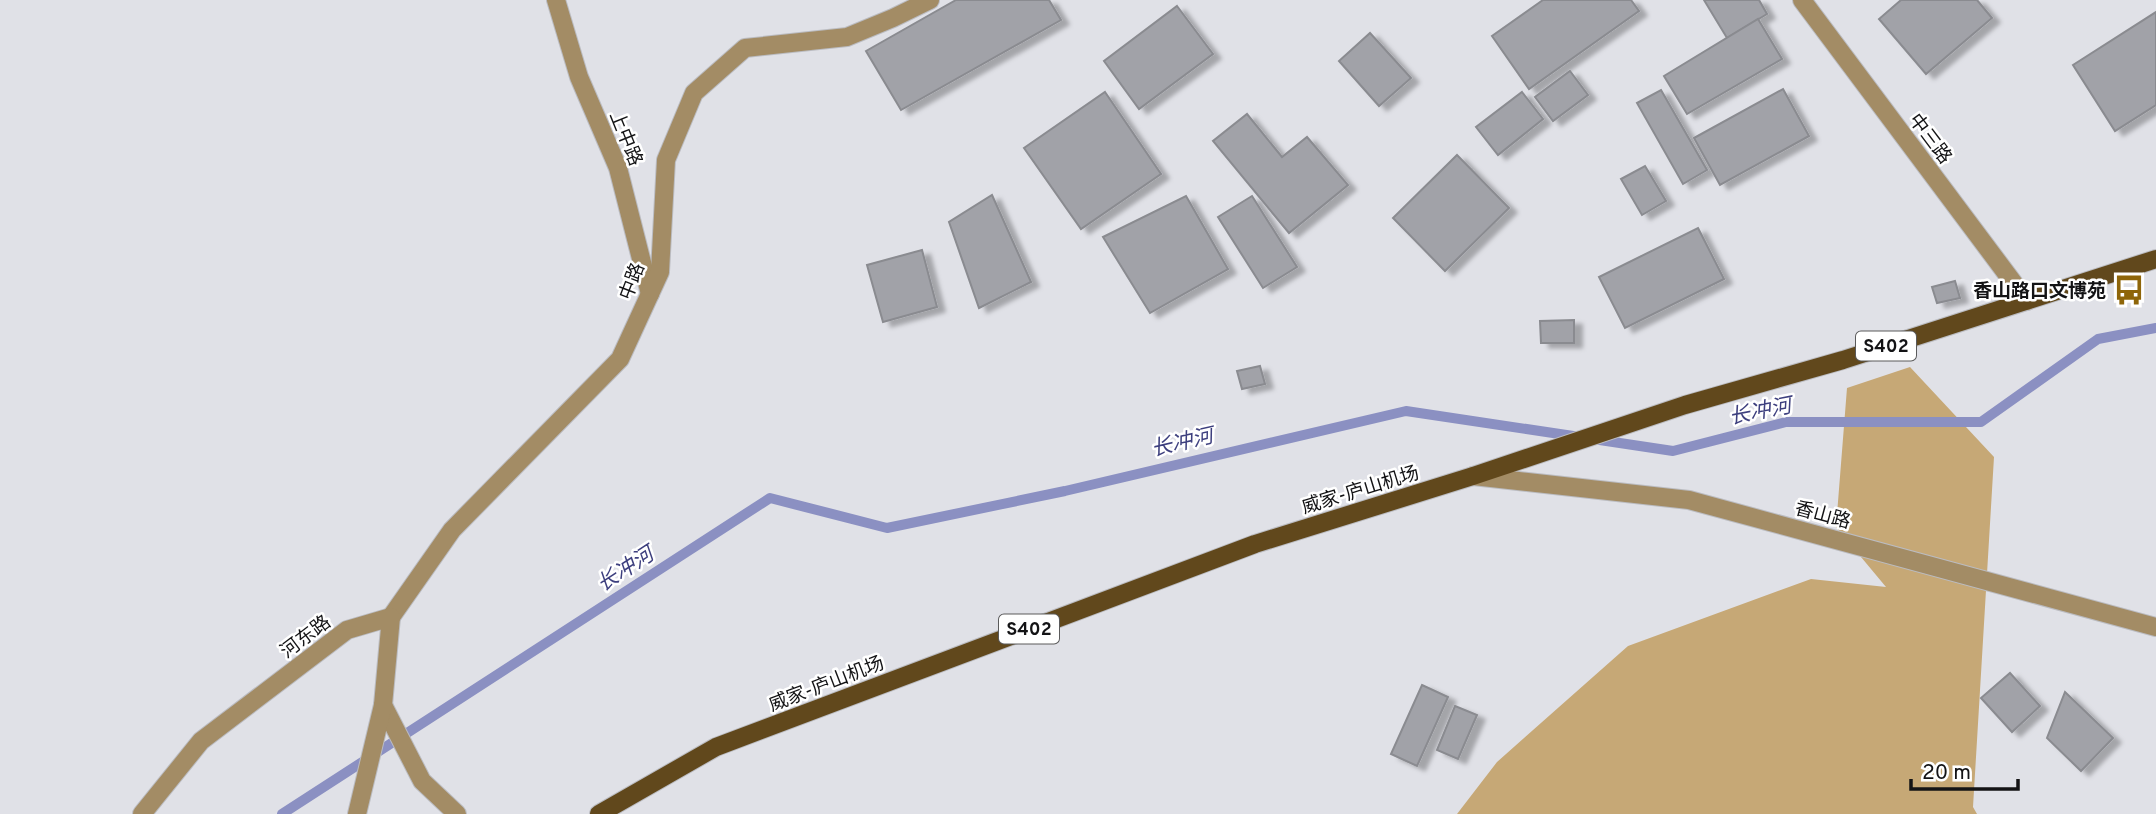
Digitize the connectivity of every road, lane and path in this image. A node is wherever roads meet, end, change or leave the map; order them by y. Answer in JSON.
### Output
{"nodes":[{"id":1,"x":556,"y":0,"type":"edge"},
{"id":2,"x":930,"y":0,"type":"edge"},
{"id":3,"x":1802,"y":0,"type":"edge"},
{"id":4,"x":2156,"y":259,"type":"edge"},
{"id":5,"x":650,"y":294,"type":"junction"},
{"id":6,"x":2027,"y":301,"type":"junction"},
{"id":7,"x":1473,"y":476,"type":"junction"},
{"id":8,"x":391,"y":617,"type":"junction"},
{"id":9,"x":2156,"y":627,"type":"edge"},
{"id":10,"x":383,"y":705,"type":"junction"},
{"id":11,"x":142,"y":814,"type":"edge"},
{"id":12,"x":357,"y":814,"type":"edge"},
{"id":13,"x":457,"y":814,"type":"edge"},
{"id":14,"x":598,"y":814,"type":"edge"}],
"edges":[{"from":1,"to":5,"type":"street","name":"上中路"},
{"from":2,"to":5,"type":"street","name":"中路"},
{"from":3,"to":6,"type":"street","name":"中三路"},
{"from":4,"to":6,"type":"main road","name":"威家-庐山机场","number":"S402"},
{"from":5,"to":8,"type":"street","name":"中路"},
{"from":6,"to":7,"type":"main road","name":"威家-庐山机场","number":"S402"},
{"from":7,"to":9,"type":"street","name":"香山路"},
{"from":7,"to":14,"type":"main road","name":"威家-庐山机场","number":"S402"},
{"from":8,"to":10,"type":"street"},
{"from":8,"to":11,"type":"street","name":"河东路"},
{"from":10,"to":12,"type":"street"},
{"from":10,"to":13,"type":"street"}]}
